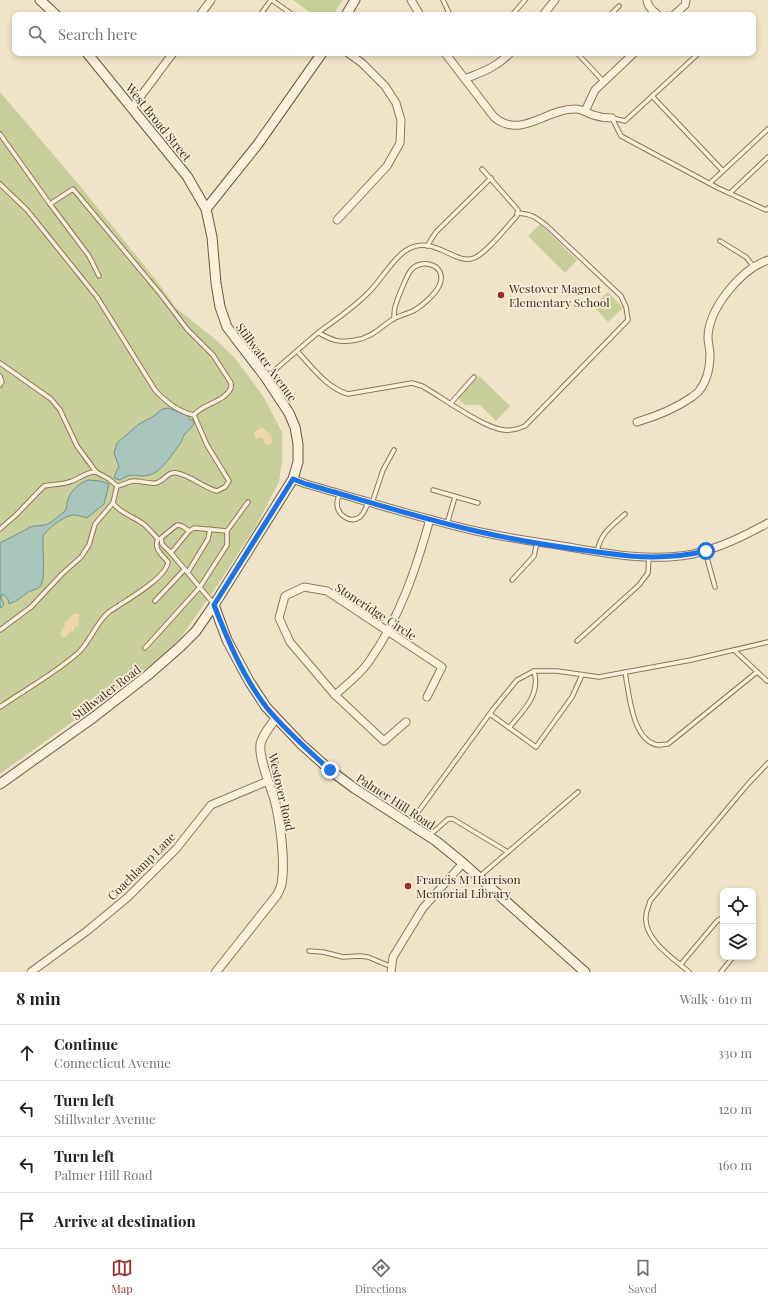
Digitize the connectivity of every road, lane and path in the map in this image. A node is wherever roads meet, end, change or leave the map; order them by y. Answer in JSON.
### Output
{"nodes":[{"id":1,"x":40,"y":0,"type":"edge"},
{"id":2,"x":211,"y":0,"type":"edge"},
{"id":3,"x":271,"y":0,"type":"edge"},
{"id":4,"x":355,"y":0,"type":"edge"},
{"id":5,"x":411,"y":0,"type":"edge"},
{"id":6,"x":443,"y":0,"type":"edge"},
{"id":7,"x":525,"y":0,"type":"edge"},
{"id":8,"x":555,"y":0,"type":"edge"},
{"id":9,"x":647,"y":0,"type":"edge"},
{"id":10,"x":686,"y":0,"type":"edge"},
{"id":11,"x":619,"y":6,"type":"dead end"},
{"id":12,"x":53,"y":12,"type":"edge"},
{"id":13,"x":202,"y":12,"type":"edge"},
{"id":14,"x":262,"y":12,"type":"edge"},
{"id":15,"x":289,"y":12,"type":"edge"},
{"id":16,"x":348,"y":12,"type":"edge"},
{"id":17,"x":418,"y":12,"type":"edge"},
{"id":18,"x":449,"y":12,"type":"edge"},
{"id":19,"x":515,"y":12,"type":"edge"},
{"id":20,"x":545,"y":12,"type":"edge"},
{"id":21,"x":613,"y":12,"type":"edge"},
{"id":22,"x":655,"y":12,"type":"edge"},
{"id":23,"x":677,"y":12,"type":"edge"},
{"id":24,"x":89,"y":56,"type":"edge"},
{"id":25,"x":171,"y":56,"type":"edge"},
{"id":26,"x":320,"y":56,"type":"edge"},
{"id":27,"x":352,"y":56,"type":"edge"},
{"id":28,"x":447,"y":56,"type":"edge"},
{"id":29,"x":507,"y":56,"type":"edge"},
{"id":30,"x":579,"y":56,"type":"edge"},
{"id":31,"x":631,"y":56,"type":"edge"},
{"id":32,"x":696,"y":56,"type":"edge"},
{"id":33,"x":465,"y":79,"type":"junction"},
{"id":34,"x":604,"y":82,"type":"junction"},
{"id":35,"x":652,"y":96,"type":"junction"},
{"id":36,"x":132,"y":108,"type":"junction"},
{"id":37,"x":585,"y":111,"type":"junction"},
{"id":38,"x":612,"y":118,"type":"junction"},
{"id":39,"x":768,"y":129,"type":"edge"},
{"id":40,"x":0,"y":134,"type":"edge"},
{"id":41,"x":768,"y":157,"type":"edge"},
{"id":42,"x":482,"y":169,"type":"dead end"},
{"id":43,"x":723,"y":171,"type":"junction"},
{"id":44,"x":491,"y":178,"type":"junction"},
{"id":45,"x":710,"y":183,"type":"junction"},
{"id":46,"x":0,"y":184,"type":"edge"},
{"id":47,"x":730,"y":193,"type":"junction"},
{"id":48,"x":50,"y":204,"type":"junction"},
{"id":49,"x":768,"y":208,"type":"edge"},
{"id":50,"x":206,"y":209,"type":"junction"},
{"id":51,"x":517,"y":213,"type":"junction"},
{"id":52,"x":337,"y":220,"type":"dead end"},
{"id":53,"x":720,"y":240,"type":"dead end"},
{"id":54,"x":428,"y":246,"type":"junction"},
{"id":55,"x":768,"y":260,"type":"edge"},
{"id":56,"x":754,"y":267,"type":"junction"},
{"id":57,"x":99,"y":276,"type":"dead end"},
{"id":58,"x":394,"y":319,"type":"junction"},
{"id":59,"x":318,"y":333,"type":"junction"},
{"id":60,"x":297,"y":351,"type":"junction"},
{"id":61,"x":0,"y":363,"type":"edge"},
{"id":62,"x":0,"y":376,"type":"edge"},
{"id":63,"x":474,"y":377,"type":"dead end"},
{"id":64,"x":266,"y":378,"type":"junction"},
{"id":65,"x":0,"y":385,"type":"edge"},
{"id":66,"x":451,"y":403,"type":"junction"},
{"id":67,"x":194,"y":415,"type":"junction"},
{"id":68,"x":637,"y":422,"type":"dead end"},
{"id":69,"x":394,"y":450,"type":"dead end"},
{"id":70,"x":96,"y":472,"type":"junction"},
{"id":71,"x":293,"y":479,"type":"junction"},
{"id":72,"x":117,"y":486,"type":"junction"},
{"id":73,"x":433,"y":490,"type":"dead end"},
{"id":74,"x":339,"y":493,"type":"junction"},
{"id":75,"x":455,"y":497,"type":"junction"},
{"id":76,"x":248,"y":502,"type":"dead end"},
{"id":77,"x":370,"y":502,"type":"junction"},
{"id":78,"x":113,"y":503,"type":"junction"},
{"id":79,"x":478,"y":503,"type":"dead end"},
{"id":80,"x":625,"y":514,"type":"dead end"},
{"id":81,"x":430,"y":519,"type":"junction"},
{"id":82,"x":768,"y":522,"type":"edge"},
{"id":83,"x":447,"y":524,"type":"junction"},
{"id":84,"x":0,"y":529,"type":"edge"},
{"id":85,"x":210,"y":530,"type":"junction"},
{"id":86,"x":189,"y":531,"type":"junction"},
{"id":87,"x":227,"y":531,"type":"junction"},
{"id":88,"x":159,"y":539,"type":"junction"},
{"id":89,"x":537,"y":542,"type":"junction"},
{"id":90,"x":706,"y":551,"type":"junction"},
{"id":91,"x":597,"y":552,"type":"junction"},
{"id":92,"x":172,"y":553,"type":"junction"},
{"id":93,"x":649,"y":557,"type":"junction"},
{"id":94,"x":186,"y":571,"type":"junction"},
{"id":95,"x":512,"y":580,"type":"dead end"},
{"id":96,"x":200,"y":587,"type":"junction"},
{"id":97,"x":715,"y":587,"type":"dead end"},
{"id":98,"x":155,"y":601,"type":"dead end"},
{"id":99,"x":214,"y":605,"type":"junction"},
{"id":100,"x":0,"y":630,"type":"edge"},
{"id":101,"x":388,"y":631,"type":"junction"},
{"id":102,"x":576,"y":641,"type":"dead end"},
{"id":103,"x":768,"y":642,"type":"edge"},
{"id":104,"x":145,"y":648,"type":"dead end"},
{"id":105,"x":734,"y":650,"type":"junction"},
{"id":106,"x":534,"y":671,"type":"junction"},
{"id":107,"x":625,"y":672,"type":"junction"},
{"id":108,"x":757,"y":672,"type":"junction"},
{"id":109,"x":582,"y":675,"type":"junction"},
{"id":110,"x":768,"y":682,"type":"edge"},
{"id":111,"x":335,"y":695,"type":"junction"},
{"id":112,"x":427,"y":697,"type":"dead end"},
{"id":113,"x":0,"y":707,"type":"edge"},
{"id":114,"x":490,"y":714,"type":"junction"},
{"id":115,"x":276,"y":718,"type":"junction"},
{"id":116,"x":406,"y":722,"type":"dead end"},
{"id":117,"x":509,"y":728,"type":"junction"},
{"id":118,"x":768,"y":764,"type":"edge"},
{"id":119,"x":268,"y":781,"type":"junction"},
{"id":120,"x":0,"y":784,"type":"edge"},
{"id":121,"x":578,"y":792,"type":"dead end"},
{"id":122,"x":409,"y":824,"type":"junction"},
{"id":123,"x":428,"y":836,"type":"junction"},
{"id":124,"x":508,"y":852,"type":"junction"},
{"id":125,"x":463,"y":862,"type":"junction"},
{"id":126,"x":479,"y":877,"type":"junction"},
{"id":127,"x":720,"y":919,"type":"edge"},
{"id":128,"x":309,"y":951,"type":"dead end"},
{"id":129,"x":730,"y":960,"type":"edge"},
{"id":130,"x":681,"y":964,"type":"junction"},
{"id":131,"x":391,"y":969,"type":"edge"},
{"id":132,"x":31,"y":972,"type":"edge"},
{"id":133,"x":216,"y":972,"type":"edge"},
{"id":134,"x":585,"y":972,"type":"edge"},
{"id":135,"x":689,"y":972,"type":"edge"},
{"id":136,"x":720,"y":972,"type":"edge"}],
"edges":[{"from":1,"to":12,"type":"main road"},
{"from":2,"to":13,"type":"street"},
{"from":3,"to":14,"type":"lane"},
{"from":3,"to":15,"type":"lane"},
{"from":4,"to":16,"type":"main road"},
{"from":5,"to":17,"type":"street"},
{"from":6,"to":18,"type":"lane"},
{"from":7,"to":19,"type":"lane"},
{"from":8,"to":20,"type":"street"},
{"from":9,"to":22,"type":"street"},
{"from":10,"to":23,"type":"street"},
{"from":11,"to":21,"type":"lane"},
{"from":24,"to":36,"type":"main road","name":"West Broad Street"},
{"from":25,"to":36,"type":"street"},
{"from":26,"to":50,"type":"main road"},
{"from":27,"to":52,"type":"street"},
{"from":28,"to":33,"type":"street"},
{"from":29,"to":33,"type":"street"},
{"from":30,"to":34,"type":"lane"},
{"from":31,"to":34,"type":"street"},
{"from":32,"to":35,"type":"lane"},
{"from":33,"to":37,"type":"street"},
{"from":34,"to":37,"type":"street"},
{"from":35,"to":38,"type":"lane"},
{"from":35,"to":43,"type":"lane"},
{"from":36,"to":50,"type":"main road","name":"West Broad Street"},
{"from":37,"to":38,"type":"street"},
{"from":38,"to":45,"type":"lane"},
{"from":39,"to":43,"type":"lane"},
{"from":40,"to":48,"type":"lane"},
{"from":41,"to":47,"type":"lane"},
{"from":42,"to":44,"type":"lane"},
{"from":43,"to":45,"type":"lane"},
{"from":44,"to":51,"type":"lane"},
{"from":44,"to":54,"type":"lane"},
{"from":45,"to":47,"type":"lane"},
{"from":46,"to":67,"type":"lane"},
{"from":47,"to":49,"type":"lane"},
{"from":48,"to":57,"type":"lane"},
{"from":48,"to":67,"type":"lane"},
{"from":50,"to":64,"type":"main road","name":"Stillwater Avenue"},
{"from":51,"to":54,"type":"lane"},
{"from":51,"to":66,"type":"lane"},
{"from":53,"to":56,"type":"lane"},
{"from":54,"to":59,"type":"lane"},
{"from":55,"to":56,"type":"street"},
{"from":56,"to":68,"type":"street"},
{"from":58,"to":58,"type":"lane"},
{"from":58,"to":59,"type":"lane"},
{"from":59,"to":60,"type":"lane"},
{"from":60,"to":64,"type":"lane"},
{"from":60,"to":66,"type":"lane"},
{"from":61,"to":70,"type":"lane"},
{"from":62,"to":65,"type":"lane"},
{"from":63,"to":66,"type":"lane"},
{"from":64,"to":71,"type":"main road","name":"Stillwater Avenue"},
{"from":67,"to":72,"type":"lane"},
{"from":69,"to":77,"type":"lane"},
{"from":70,"to":72,"type":"lane"},
{"from":70,"to":84,"type":"lane"},
{"from":71,"to":74,"type":"street"},
{"from":71,"to":99,"type":"main road","name":"Stillwater Avenue"},
{"from":72,"to":78,"type":"lane"},
{"from":73,"to":75,"type":"lane"},
{"from":74,"to":77,"type":"street"},
{"from":74,"to":77,"type":"lane"},
{"from":75,"to":79,"type":"lane"},
{"from":75,"to":83,"type":"lane"},
{"from":76,"to":87,"type":"lane"},
{"from":77,"to":81,"type":"street"},
{"from":78,"to":88,"type":"lane"},
{"from":78,"to":100,"type":"lane"},
{"from":80,"to":91,"type":"lane"},
{"from":81,"to":83,"type":"street"},
{"from":81,"to":101,"type":"street"},
{"from":82,"to":90,"type":"street"},
{"from":83,"to":89,"type":"street"},
{"from":85,"to":86,"type":"lane"},
{"from":85,"to":87,"type":"lane"},
{"from":85,"to":94,"type":"lane"},
{"from":86,"to":88,"type":"lane"},
{"from":86,"to":92,"type":"lane"},
{"from":87,"to":96,"type":"lane"},
{"from":88,"to":92,"type":"lane"},
{"from":88,"to":113,"type":"lane"},
{"from":89,"to":91,"type":"street"},
{"from":89,"to":95,"type":"lane"},
{"from":90,"to":93,"type":"street"},
{"from":90,"to":97,"type":"lane"},
{"from":91,"to":93,"type":"street"},
{"from":92,"to":94,"type":"lane"},
{"from":93,"to":102,"type":"lane"},
{"from":94,"to":96,"type":"lane"},
{"from":94,"to":98,"type":"lane"},
{"from":96,"to":99,"type":"lane"},
{"from":96,"to":104,"type":"lane"},
{"from":99,"to":115,"type":"main road","name":"Palmer Hill Road"},
{"from":99,"to":120,"type":"main road","name":"Stillwater Road"},
{"from":101,"to":111,"type":"street"},
{"from":101,"to":111,"type":"street","name":"Stoneridge Circle"},
{"from":101,"to":112,"type":"street","name":"Stoneridge Circle"},
{"from":103,"to":105,"type":"lane"},
{"from":105,"to":107,"type":"lane"},
{"from":105,"to":108,"type":"lane"},
{"from":106,"to":109,"type":"lane"},
{"from":106,"to":114,"type":"lane"},
{"from":106,"to":117,"type":"lane"},
{"from":107,"to":108,"type":"lane"},
{"from":107,"to":109,"type":"lane"},
{"from":108,"to":110,"type":"lane"},
{"from":109,"to":117,"type":"lane"},
{"from":111,"to":116,"type":"street","name":"Stoneridge Circle"},
{"from":114,"to":117,"type":"lane"},
{"from":114,"to":122,"type":"lane"},
{"from":115,"to":119,"type":"street","name":"Westover Road"},
{"from":115,"to":122,"type":"main road","name":"Palmer Hill Road"},
{"from":118,"to":130,"type":"lane"},
{"from":119,"to":132,"type":"street","name":"Coachlamp Lane"},
{"from":119,"to":133,"type":"street","name":"Westover Road"},
{"from":121,"to":124,"type":"lane"},
{"from":122,"to":123,"type":"main road","name":"Palmer Hill Road"},
{"from":123,"to":124,"type":"lane"},
{"from":123,"to":125,"type":"main road","name":"Palmer Hill Road"},
{"from":124,"to":126,"type":"lane"},
{"from":125,"to":126,"type":"main road","name":"Palmer Hill Road"},
{"from":125,"to":131,"type":"street"},
{"from":126,"to":134,"type":"main road","name":"Palmer Hill Road"},
{"from":127,"to":130,"type":"lane"},
{"from":128,"to":131,"type":"lane"},
{"from":129,"to":136,"type":"lane"},
{"from":130,"to":135,"type":"lane"}]}
